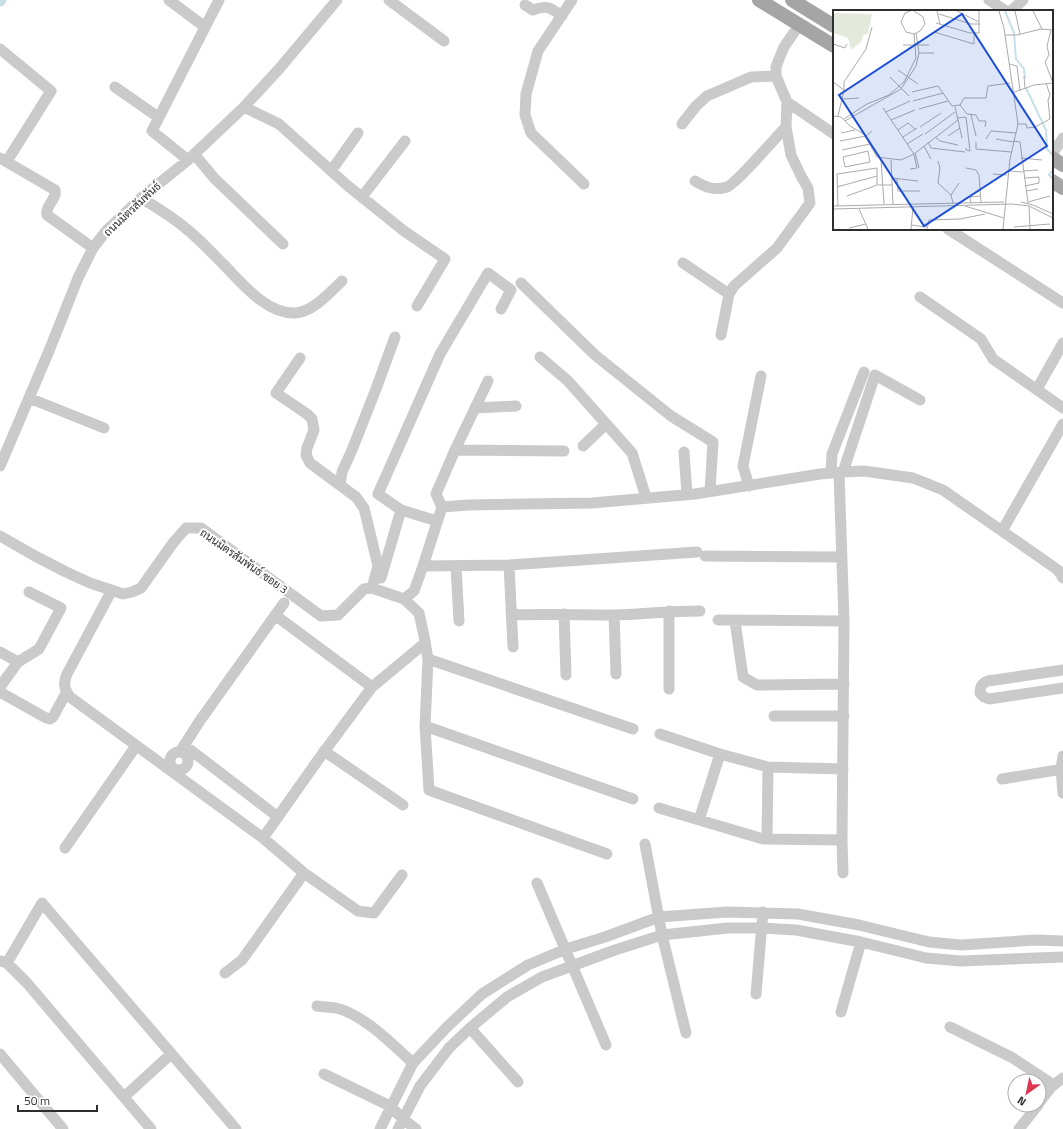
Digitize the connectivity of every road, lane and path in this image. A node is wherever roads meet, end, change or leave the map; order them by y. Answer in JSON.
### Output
{"nodes":[{"id":1,"x":169,"y":0,"type":"edge"},
{"id":2,"x":219,"y":0,"type":"edge"},
{"id":3,"x":337,"y":0,"type":"edge"},
{"id":4,"x":389,"y":0,"type":"edge"},
{"id":5,"x":572,"y":0,"type":"edge"},
{"id":6,"x":759,"y":0,"type":"edge"},
{"id":7,"x":792,"y":0,"type":"edge"},
{"id":8,"x":989,"y":0,"type":"edge"},
{"id":9,"x":1023,"y":0,"type":"edge"},
{"id":10,"x":525,"y":5,"type":"dead end"},
{"id":11,"x":1004,"y":10,"type":"edge"},
{"id":12,"x":1012,"y":10,"type":"edge"},
{"id":13,"x":562,"y":16,"type":"junction"},
{"id":14,"x":799,"y":25,"type":"junction"},
{"id":15,"x":833,"y":25,"type":"edge"},
{"id":16,"x":205,"y":27,"type":"junction"},
{"id":17,"x":444,"y":41,"type":"dead end"},
{"id":18,"x":833,"y":45,"type":"edge"},
{"id":19,"x":0,"y":49,"type":"edge"},
{"id":20,"x":776,"y":76,"type":"junction"},
{"id":21,"x":115,"y":87,"type":"dead end"},
{"id":22,"x":787,"y":102,"type":"junction"},
{"id":23,"x":244,"y":107,"type":"junction"},
{"id":24,"x":158,"y":117,"type":"junction"},
{"id":25,"x":682,"y":124,"type":"dead end"},
{"id":26,"x":786,"y":127,"type":"junction"},
{"id":27,"x":358,"y":133,"type":"dead end"},
{"id":28,"x":833,"y":133,"type":"edge"},
{"id":29,"x":1063,"y":138,"type":"edge"},
{"id":30,"x":405,"y":141,"type":"dead end"},
{"id":31,"x":1053,"y":153,"type":"edge"},
{"id":32,"x":191,"y":157,"type":"junction"},
{"id":33,"x":3,"y":159,"type":"edge"},
{"id":34,"x":1053,"y":159,"type":"edge"},
{"id":35,"x":1063,"y":165,"type":"edge"},
{"id":36,"x":331,"y":171,"type":"junction"},
{"id":37,"x":695,"y":181,"type":"dead end"},
{"id":38,"x":1053,"y":182,"type":"edge"},
{"id":39,"x":584,"y":184,"type":"dead end"},
{"id":40,"x":1063,"y":188,"type":"edge"},
{"id":41,"x":362,"y":197,"type":"junction"},
{"id":42,"x":141,"y":198,"type":"junction"},
{"id":43,"x":950,"y":230,"type":"edge"},
{"id":44,"x":283,"y":244,"type":"dead end"},
{"id":45,"x":93,"y":248,"type":"junction"},
{"id":46,"x":683,"y":263,"type":"dead end"},
{"id":47,"x":342,"y":281,"type":"dead end"},
{"id":48,"x":521,"y":283,"type":"dead end"},
{"id":49,"x":729,"y":294,"type":"junction"},
{"id":50,"x":920,"y":297,"type":"dead end"},
{"id":51,"x":1063,"y":303,"type":"edge"},
{"id":52,"x":417,"y":306,"type":"dead end"},
{"id":53,"x":501,"y":309,"type":"dead end"},
{"id":54,"x":721,"y":335,"type":"dead end"},
{"id":55,"x":395,"y":337,"type":"dead end"},
{"id":56,"x":1063,"y":343,"type":"edge"},
{"id":57,"x":540,"y":357,"type":"dead end"},
{"id":58,"x":300,"y":358,"type":"dead end"},
{"id":59,"x":864,"y":372,"type":"dead end"},
{"id":60,"x":761,"y":376,"type":"dead end"},
{"id":61,"x":488,"y":381,"type":"dead end"},
{"id":62,"x":1037,"y":389,"type":"junction"},
{"id":63,"x":28,"y":398,"type":"junction"},
{"id":64,"x":920,"y":400,"type":"dead end"},
{"id":65,"x":516,"y":406,"type":"dead end"},
{"id":66,"x":475,"y":408,"type":"junction"},
{"id":67,"x":1063,"y":408,"type":"edge"},
{"id":68,"x":606,"y":424,"type":"junction"},
{"id":69,"x":1063,"y":424,"type":"edge"},
{"id":70,"x":104,"y":428,"type":"dead end"},
{"id":71,"x":583,"y":446,"type":"dead end"},
{"id":72,"x":455,"y":450,"type":"junction"},
{"id":73,"x":564,"y":451,"type":"dead end"},
{"id":74,"x":684,"y":452,"type":"dead end"},
{"id":75,"x":1,"y":461,"type":"edge"},
{"id":76,"x":838,"y":473,"type":"junction"},
{"id":77,"x":340,"y":485,"type":"junction"},
{"id":78,"x":750,"y":486,"type":"junction"},
{"id":79,"x":710,"y":491,"type":"junction"},
{"id":80,"x":687,"y":494,"type":"junction"},
{"id":81,"x":646,"y":497,"type":"junction"},
{"id":82,"x":442,"y":507,"type":"junction"},
{"id":83,"x":401,"y":510,"type":"junction"},
{"id":84,"x":437,"y":521,"type":"junction"},
{"id":85,"x":1002,"y":531,"type":"junction"},
{"id":86,"x":0,"y":536,"type":"edge"},
{"id":87,"x":842,"y":557,"type":"junction"},
{"id":88,"x":509,"y":565,"type":"junction"},
{"id":89,"x":423,"y":566,"type":"junction"},
{"id":90,"x":456,"y":566,"type":"junction"},
{"id":91,"x":1061,"y":570,"type":"edge"},
{"id":92,"x":375,"y":589,"type":"junction"},
{"id":93,"x":112,"y":590,"type":"junction"},
{"id":94,"x":29,"y":592,"type":"dead end"},
{"id":95,"x":404,"y":599,"type":"junction"},
{"id":96,"x":284,"y":603,"type":"dead end"},
{"id":97,"x":669,"y":611,"type":"junction"},
{"id":98,"x":700,"y":611,"type":"dead end"},
{"id":99,"x":564,"y":614,"type":"junction"},
{"id":100,"x":275,"y":615,"type":"junction"},
{"id":101,"x":512,"y":615,"type":"junction"},
{"id":102,"x":614,"y":615,"type":"junction"},
{"id":103,"x":718,"y":620,"type":"dead end"},
{"id":104,"x":459,"y":621,"type":"dead end"},
{"id":105,"x":735,"y":621,"type":"junction"},
{"id":106,"x":844,"y":621,"type":"junction"},
{"id":107,"x":425,"y":643,"type":"junction"},
{"id":108,"x":513,"y":647,"type":"dead end"},
{"id":109,"x":0,"y":652,"type":"edge"},
{"id":110,"x":428,"y":659,"type":"junction"},
{"id":111,"x":18,"y":662,"type":"junction"},
{"id":112,"x":1063,"y":670,"type":"edge"},
{"id":113,"x":616,"y":674,"type":"dead end"},
{"id":114,"x":566,"y":675,"type":"dead end"},
{"id":115,"x":844,"y":684,"type":"junction"},
{"id":116,"x":0,"y":687,"type":"edge"},
{"id":117,"x":372,"y":687,"type":"junction"},
{"id":118,"x":1063,"y":688,"type":"edge"},
{"id":119,"x":669,"y":689,"type":"dead end"},
{"id":120,"x":0,"y":692,"type":"edge"},
{"id":121,"x":66,"y":693,"type":"junction"},
{"id":122,"x":774,"y":716,"type":"dead end"},
{"id":123,"x":844,"y":716,"type":"junction"},
{"id":124,"x":425,"y":726,"type":"junction"},
{"id":125,"x":633,"y":729,"type":"dead end"},
{"id":126,"x":660,"y":734,"type":"dead end"},
{"id":127,"x":136,"y":746,"type":"junction"},
{"id":128,"x":182,"y":749,"type":"junction"},
{"id":129,"x":324,"y":751,"type":"junction"},
{"id":130,"x":720,"y":754,"type":"junction"},
{"id":131,"x":1063,"y":756,"type":"edge"},
{"id":132,"x":165,"y":762,"type":"junction"},
{"id":133,"x":768,"y":767,"type":"junction"},
{"id":134,"x":843,"y":769,"type":"junction"},
{"id":135,"x":1062,"y":769,"type":"edge"},
{"id":136,"x":182,"y":773,"type":"junction"},
{"id":137,"x":1002,"y":779,"type":"dead end"},
{"id":138,"x":1063,"y":793,"type":"edge"},
{"id":139,"x":633,"y":799,"type":"dead end"},
{"id":140,"x":403,"y":805,"type":"dead end"},
{"id":141,"x":659,"y":808,"type":"dead end"},
{"id":142,"x":278,"y":817,"type":"junction"},
{"id":143,"x":699,"y":820,"type":"junction"},
{"id":144,"x":263,"y":838,"type":"junction"},
{"id":145,"x":767,"y":839,"type":"junction"},
{"id":146,"x":842,"y":840,"type":"junction"},
{"id":147,"x":645,"y":844,"type":"dead end"},
{"id":148,"x":65,"y":848,"type":"dead end"},
{"id":149,"x":607,"y":854,"type":"dead end"},
{"id":150,"x":304,"y":873,"type":"junction"},
{"id":151,"x":843,"y":873,"type":"dead end"},
{"id":152,"x":402,"y":875,"type":"dead end"},
{"id":153,"x":537,"y":883,"type":"dead end"},
{"id":154,"x":763,"y":912,"type":"junction"},
{"id":155,"x":659,"y":918,"type":"junction"},
{"id":156,"x":760,"y":928,"type":"junction"},
{"id":157,"x":662,"y":935,"type":"junction"},
{"id":158,"x":1063,"y":941,"type":"edge"},
{"id":159,"x":861,"y":942,"type":"junction"},
{"id":160,"x":566,"y":949,"type":"junction"},
{"id":161,"x":1063,"y":957,"type":"edge"},
{"id":162,"x":3,"y":962,"type":"edge"},
{"id":163,"x":573,"y":966,"type":"junction"},
{"id":164,"x":225,"y":973,"type":"dead end"},
{"id":165,"x":756,"y":994,"type":"dead end"},
{"id":166,"x":317,"y":1006,"type":"dead end"},
{"id":167,"x":841,"y":1012,"type":"dead end"},
{"id":168,"x":950,"y":1027,"type":"dead end"},
{"id":169,"x":470,"y":1028,"type":"junction"},
{"id":170,"x":686,"y":1033,"type":"dead end"},
{"id":171,"x":606,"y":1045,"type":"dead end"},
{"id":172,"x":0,"y":1054,"type":"edge"},
{"id":173,"x":171,"y":1054,"type":"junction"},
{"id":174,"x":413,"y":1063,"type":"junction"},
{"id":175,"x":324,"y":1074,"type":"dead end"},
{"id":176,"x":1063,"y":1078,"type":"edge"},
{"id":177,"x":518,"y":1082,"type":"dead end"},
{"id":178,"x":1054,"y":1085,"type":"junction"},
{"id":179,"x":1047,"y":1093,"type":"edge"},
{"id":180,"x":124,"y":1097,"type":"junction"},
{"id":181,"x":390,"y":1106,"type":"junction"},
{"id":182,"x":1031,"y":1113,"type":"edge"},
{"id":183,"x":401,"y":1124,"type":"edge"},
{"id":184,"x":64,"y":1129,"type":"edge"},
{"id":185,"x":150,"y":1129,"type":"edge"},
{"id":186,"x":236,"y":1129,"type":"edge"},
{"id":187,"x":380,"y":1129,"type":"edge"},
{"id":188,"x":416,"y":1129,"type":"edge"},
{"id":189,"x":1019,"y":1129,"type":"edge"}],
"edges":[{"from":1,"to":16,"type":"street"},
{"from":2,"to":16,"type":"street"},
{"from":3,"to":23,"type":"street","name":"ถนนมิตรสัมพันธ์"},
{"from":4,"to":17,"type":"street"},
{"from":5,"to":13,"type":"street"},
{"from":6,"to":14,"type":"main road"},
{"from":7,"to":15,"type":"main road"},
{"from":8,"to":11,"type":"street"},
{"from":9,"to":12,"type":"street"},
{"from":10,"to":13,"type":"street"},
{"from":13,"to":39,"type":"street"},
{"from":14,"to":18,"type":"main road"},
{"from":14,"to":20,"type":"street"},
{"from":16,"to":24,"type":"street"},
{"from":19,"to":33,"type":"street"},
{"from":20,"to":22,"type":"street"},
{"from":20,"to":25,"type":"street"},
{"from":21,"to":24,"type":"street"},
{"from":22,"to":26,"type":"street"},
{"from":22,"to":28,"type":"street"},
{"from":23,"to":32,"type":"street","name":"ถนนมิตรสัมพันธ์"},
{"from":23,"to":36,"type":"street"},
{"from":24,"to":32,"type":"street"},
{"from":26,"to":37,"type":"street"},
{"from":26,"to":49,"type":"street"},
{"from":27,"to":36,"type":"street"},
{"from":29,"to":31,"type":"street"},
{"from":30,"to":41,"type":"street"},
{"from":32,"to":42,"type":"street","name":"ถนนมิตรสัมพันธ์"},
{"from":32,"to":44,"type":"street"},
{"from":33,"to":45,"type":"street"},
{"from":34,"to":35,"type":"main road"},
{"from":36,"to":41,"type":"street"},
{"from":38,"to":40,"type":"main road"},
{"from":41,"to":52,"type":"street"},
{"from":42,"to":45,"type":"street","name":"ถนนมิตรสัมพันธ์"},
{"from":42,"to":47,"type":"street"},
{"from":43,"to":51,"type":"street"},
{"from":45,"to":63,"type":"street","name":"ถนนมิตรสัมพันธ์"},
{"from":46,"to":49,"type":"street"},
{"from":48,"to":79,"type":"street"},
{"from":49,"to":54,"type":"street"},
{"from":50,"to":62,"type":"street"},
{"from":53,"to":83,"type":"street"},
{"from":55,"to":77,"type":"street"},
{"from":56,"to":62,"type":"street"},
{"from":57,"to":68,"type":"street"},
{"from":58,"to":77,"type":"street"},
{"from":59,"to":76,"type":"street"},
{"from":60,"to":78,"type":"street"},
{"from":61,"to":66,"type":"street"},
{"from":62,"to":67,"type":"street"},
{"from":63,"to":70,"type":"street"},
{"from":63,"to":75,"type":"street","name":"ถนนมิตรสัมพันธ์"},
{"from":64,"to":76,"type":"street"},
{"from":65,"to":66,"type":"street"},
{"from":66,"to":72,"type":"street"},
{"from":68,"to":71,"type":"street"},
{"from":68,"to":81,"type":"street"},
{"from":69,"to":85,"type":"street"},
{"from":72,"to":73,"type":"street"},
{"from":72,"to":82,"type":"street"},
{"from":74,"to":80,"type":"street"},
{"from":76,"to":78,"type":"street"},
{"from":76,"to":85,"type":"street"},
{"from":76,"to":87,"type":"street"},
{"from":77,"to":92,"type":"street"},
{"from":78,"to":79,"type":"street"},
{"from":79,"to":80,"type":"street"},
{"from":80,"to":81,"type":"street"},
{"from":81,"to":82,"type":"street"},
{"from":82,"to":84,"type":"street"},
{"from":83,"to":84,"type":"street"},
{"from":83,"to":92,"type":"street"},
{"from":84,"to":89,"type":"street"},
{"from":85,"to":91,"type":"street"},
{"from":86,"to":93,"type":"street","name":"ถนนมิตรสัมพันธ์ ซอย 3"},
{"from":87,"to":88,"type":"street"},
{"from":87,"to":106,"type":"street"},
{"from":88,"to":90,"type":"street"},
{"from":88,"to":101,"type":"street"},
{"from":89,"to":90,"type":"street"},
{"from":89,"to":95,"type":"street"},
{"from":90,"to":104,"type":"street"},
{"from":92,"to":93,"type":"street","name":"ถนนมิตรสัมพันธ์ ซอย 3"},
{"from":92,"to":95,"type":"street"},
{"from":93,"to":121,"type":"street"},
{"from":94,"to":111,"type":"street"},
{"from":95,"to":107,"type":"street"},
{"from":96,"to":100,"type":"street"},
{"from":97,"to":98,"type":"street"},
{"from":97,"to":102,"type":"street"},
{"from":97,"to":119,"type":"street"},
{"from":99,"to":101,"type":"street"},
{"from":99,"to":102,"type":"street"},
{"from":99,"to":114,"type":"street"},
{"from":100,"to":117,"type":"street"},
{"from":100,"to":128,"type":"street"},
{"from":101,"to":108,"type":"street"},
{"from":102,"to":113,"type":"street"},
{"from":103,"to":105,"type":"street"},
{"from":105,"to":106,"type":"street"},
{"from":105,"to":115,"type":"street"},
{"from":106,"to":115,"type":"street"},
{"from":107,"to":110,"type":"street"},
{"from":107,"to":117,"type":"street"},
{"from":109,"to":111,"type":"street"},
{"from":110,"to":124,"type":"street"},
{"from":110,"to":125,"type":"street"},
{"from":111,"to":116,"type":"street"},
{"from":112,"to":118,"type":"street"},
{"from":115,"to":123,"type":"street"},
{"from":117,"to":129,"type":"street"},
{"from":120,"to":121,"type":"street"},
{"from":121,"to":127,"type":"street"},
{"from":122,"to":123,"type":"street"},
{"from":123,"to":134,"type":"street"},
{"from":124,"to":139,"type":"street"},
{"from":124,"to":149,"type":"street"},
{"from":126,"to":130,"type":"street"},
{"from":127,"to":132,"type":"street"},
{"from":127,"to":148,"type":"street"},
{"from":128,"to":132,"type":"street"},
{"from":128,"to":136,"type":"street"},
{"from":128,"to":142,"type":"street"},
{"from":129,"to":140,"type":"street"},
{"from":129,"to":142,"type":"street"},
{"from":130,"to":133,"type":"street"},
{"from":130,"to":143,"type":"street"},
{"from":131,"to":135,"type":"street"},
{"from":132,"to":136,"type":"street"},
{"from":133,"to":134,"type":"street"},
{"from":133,"to":145,"type":"street"},
{"from":134,"to":146,"type":"street"},
{"from":135,"to":137,"type":"street"},
{"from":135,"to":138,"type":"street"},
{"from":136,"to":144,"type":"street"},
{"from":141,"to":143,"type":"street"},
{"from":142,"to":144,"type":"street"},
{"from":143,"to":145,"type":"street"},
{"from":144,"to":150,"type":"street"},
{"from":145,"to":146,"type":"street"},
{"from":146,"to":151,"type":"street"},
{"from":147,"to":155,"type":"street"},
{"from":150,"to":152,"type":"street"},
{"from":150,"to":164,"type":"street"},
{"from":153,"to":160,"type":"street"},
{"from":154,"to":155,"type":"street"},
{"from":154,"to":156,"type":"street"},
{"from":154,"to":158,"type":"street"},
{"from":155,"to":157,"type":"street"},
{"from":155,"to":160,"type":"street"},
{"from":156,"to":157,"type":"street"},
{"from":156,"to":159,"type":"street"},
{"from":156,"to":165,"type":"street"},
{"from":157,"to":163,"type":"street"},
{"from":157,"to":170,"type":"street"},
{"from":159,"to":161,"type":"street"},
{"from":159,"to":167,"type":"street"},
{"from":160,"to":163,"type":"street"},
{"from":160,"to":174,"type":"street"},
{"from":162,"to":173,"type":"street"},
{"from":162,"to":180,"type":"street"},
{"from":163,"to":169,"type":"street"},
{"from":163,"to":171,"type":"street"},
{"from":166,"to":174,"type":"street"},
{"from":168,"to":178,"type":"street"},
{"from":169,"to":177,"type":"street"},
{"from":169,"to":183,"type":"street"},
{"from":172,"to":184,"type":"street"},
{"from":173,"to":180,"type":"street"},
{"from":173,"to":186,"type":"street"},
{"from":174,"to":181,"type":"street"},
{"from":175,"to":181,"type":"street"},
{"from":176,"to":178,"type":"street"},
{"from":178,"to":179,"type":"street"},
{"from":180,"to":185,"type":"street"},
{"from":181,"to":183,"type":"street"},
{"from":181,"to":187,"type":"street"},
{"from":182,"to":189,"type":"street"},
{"from":183,"to":188,"type":"street"}]}
